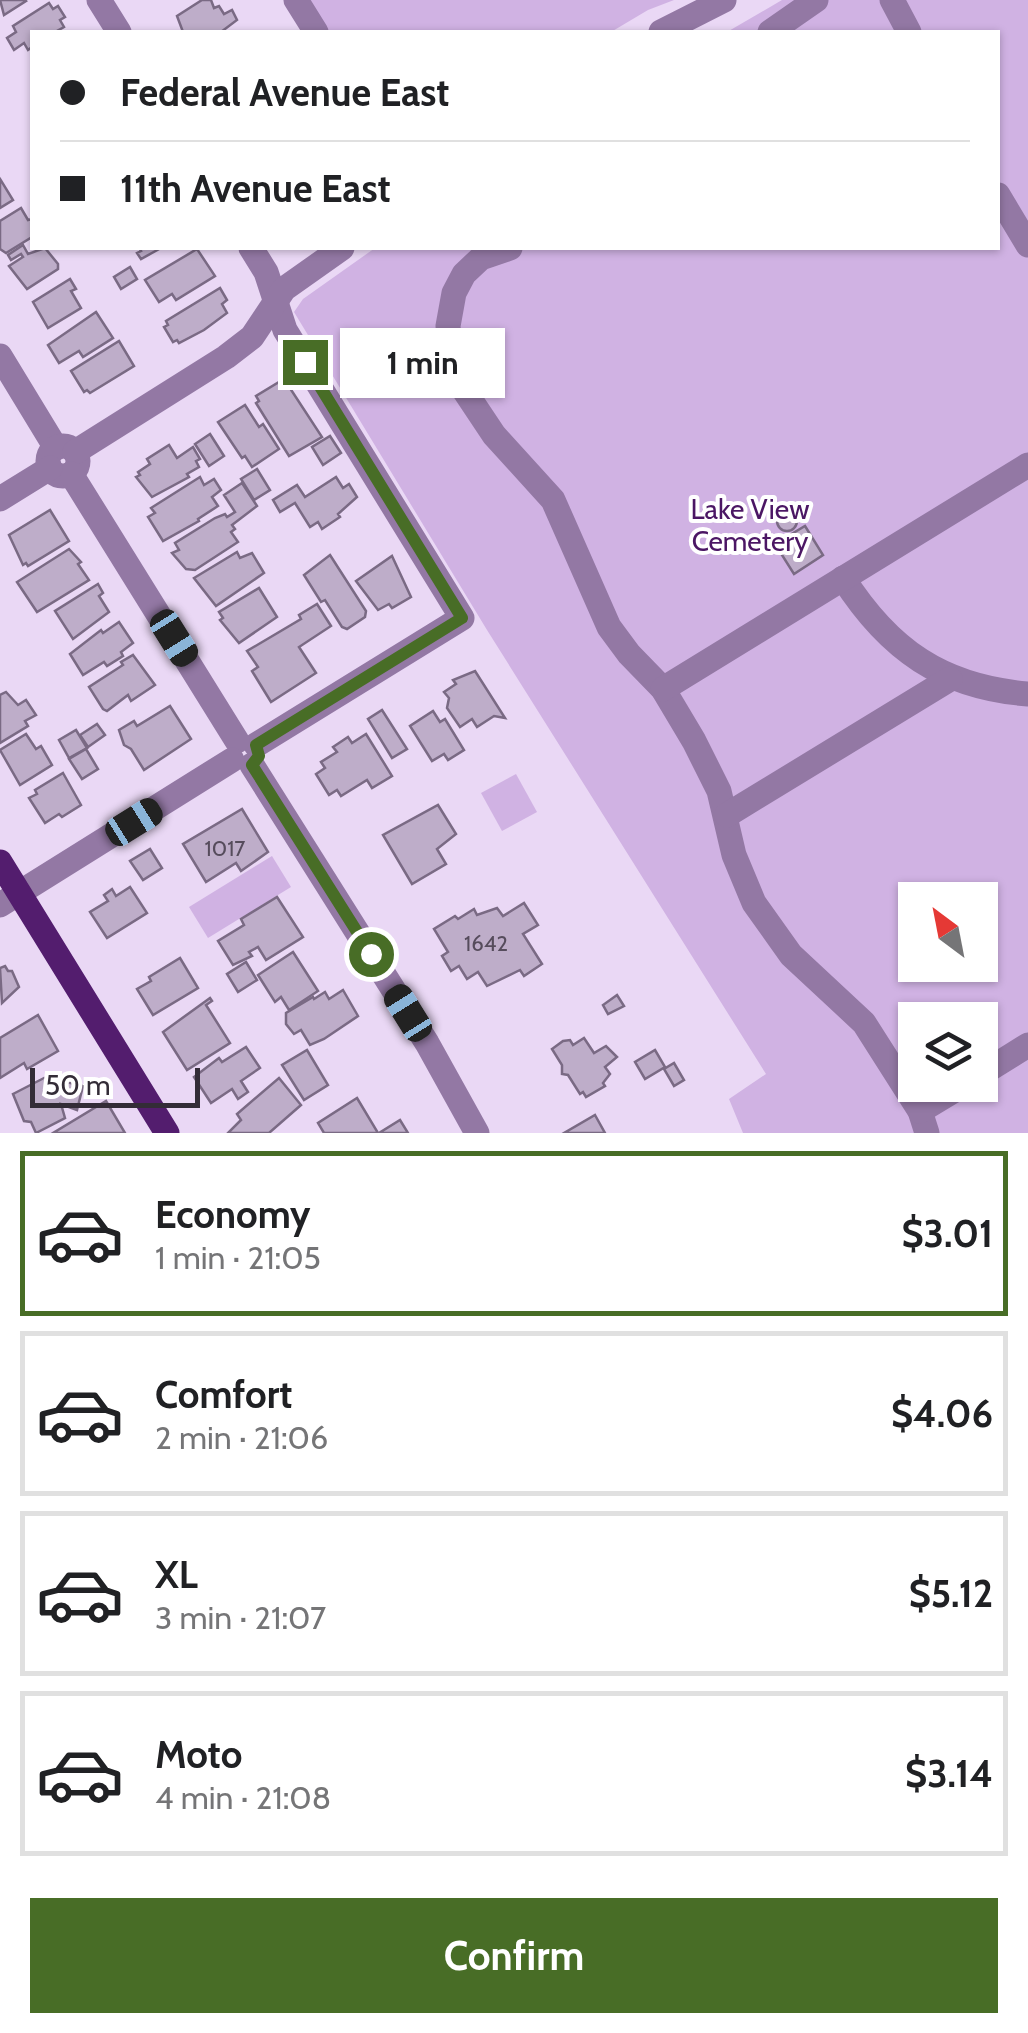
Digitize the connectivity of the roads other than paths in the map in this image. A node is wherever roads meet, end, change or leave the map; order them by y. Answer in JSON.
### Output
{"nodes":[{"id":1,"x":99,"y":0,"type":"edge"},
{"id":2,"x":296,"y":0,"type":"edge"},
{"id":3,"x":724,"y":0,"type":"edge"},
{"id":4,"x":816,"y":0,"type":"edge"},
{"id":5,"x":892,"y":0,"type":"edge"},
{"id":6,"x":118,"y":30,"type":"edge"},
{"id":7,"x":315,"y":30,"type":"edge"},
{"id":8,"x":671,"y":30,"type":"edge"},
{"id":9,"x":773,"y":30,"type":"edge"},
{"id":10,"x":908,"y":30,"type":"edge"},
{"id":11,"x":1000,"y":198,"type":"edge"},
{"id":12,"x":1028,"y":245,"type":"edge"},
{"id":13,"x":252,"y":250,"type":"edge"},
{"id":14,"x":339,"y":250,"type":"edge"},
{"id":15,"x":504,"y":250,"type":"edge"},
{"id":16,"x":275,"y":302,"type":"junction"},
{"id":17,"x":0,"y":356,"type":"edge"},
{"id":18,"x":63,"y":460,"type":"junction"},
{"id":19,"x":1028,"y":466,"type":"edge"},
{"id":20,"x":0,"y":499,"type":"edge"},
{"id":21,"x":843,"y":578,"type":"junction"},
{"id":22,"x":950,"y":679,"type":"junction"},
{"id":23,"x":663,"y":689,"type":"junction"},
{"id":24,"x":1028,"y":694,"type":"edge"},
{"id":25,"x":244,"y":753,"type":"junction"},
{"id":26,"x":727,"y":816,"type":"junction"},
{"id":27,"x":0,"y":862,"type":"edge"},
{"id":28,"x":10,"y":900,"type":"edge"},
{"id":29,"x":1028,"y":1045,"type":"edge"},
{"id":30,"x":998,"y":1063,"type":"edge"},
{"id":31,"x":948,"y":1102,"type":"edge"},
{"id":32,"x":926,"y":1127,"type":"edge"},
{"id":33,"x":167,"y":1133,"type":"edge"},
{"id":34,"x":477,"y":1133,"type":"edge"}],
"edges":[{"from":1,"to":6,"type":"street"},
{"from":2,"to":7,"type":"street"},
{"from":3,"to":8,"type":"street"},
{"from":4,"to":9,"type":"street"},
{"from":5,"to":10,"type":"street"},
{"from":11,"to":12,"type":"street"},
{"from":13,"to":16,"type":"street"},
{"from":14,"to":16,"type":"street"},
{"from":15,"to":23,"type":"street"},
{"from":16,"to":18,"type":"street"},
{"from":16,"to":25,"type":"street"},
{"from":17,"to":18,"type":"street"},
{"from":18,"to":20,"type":"street"},
{"from":18,"to":25,"type":"street"},
{"from":19,"to":21,"type":"street"},
{"from":21,"to":22,"type":"street"},
{"from":21,"to":23,"type":"street"},
{"from":22,"to":24,"type":"street"},
{"from":22,"to":26,"type":"street"},
{"from":23,"to":26,"type":"street"},
{"from":25,"to":28,"type":"street"},
{"from":25,"to":34,"type":"street"},
{"from":26,"to":32,"type":"street"},
{"from":27,"to":28,"type":"main road"},
{"from":28,"to":33,"type":"main road"},
{"from":29,"to":30,"type":"street"},
{"from":31,"to":32,"type":"street"}]}
